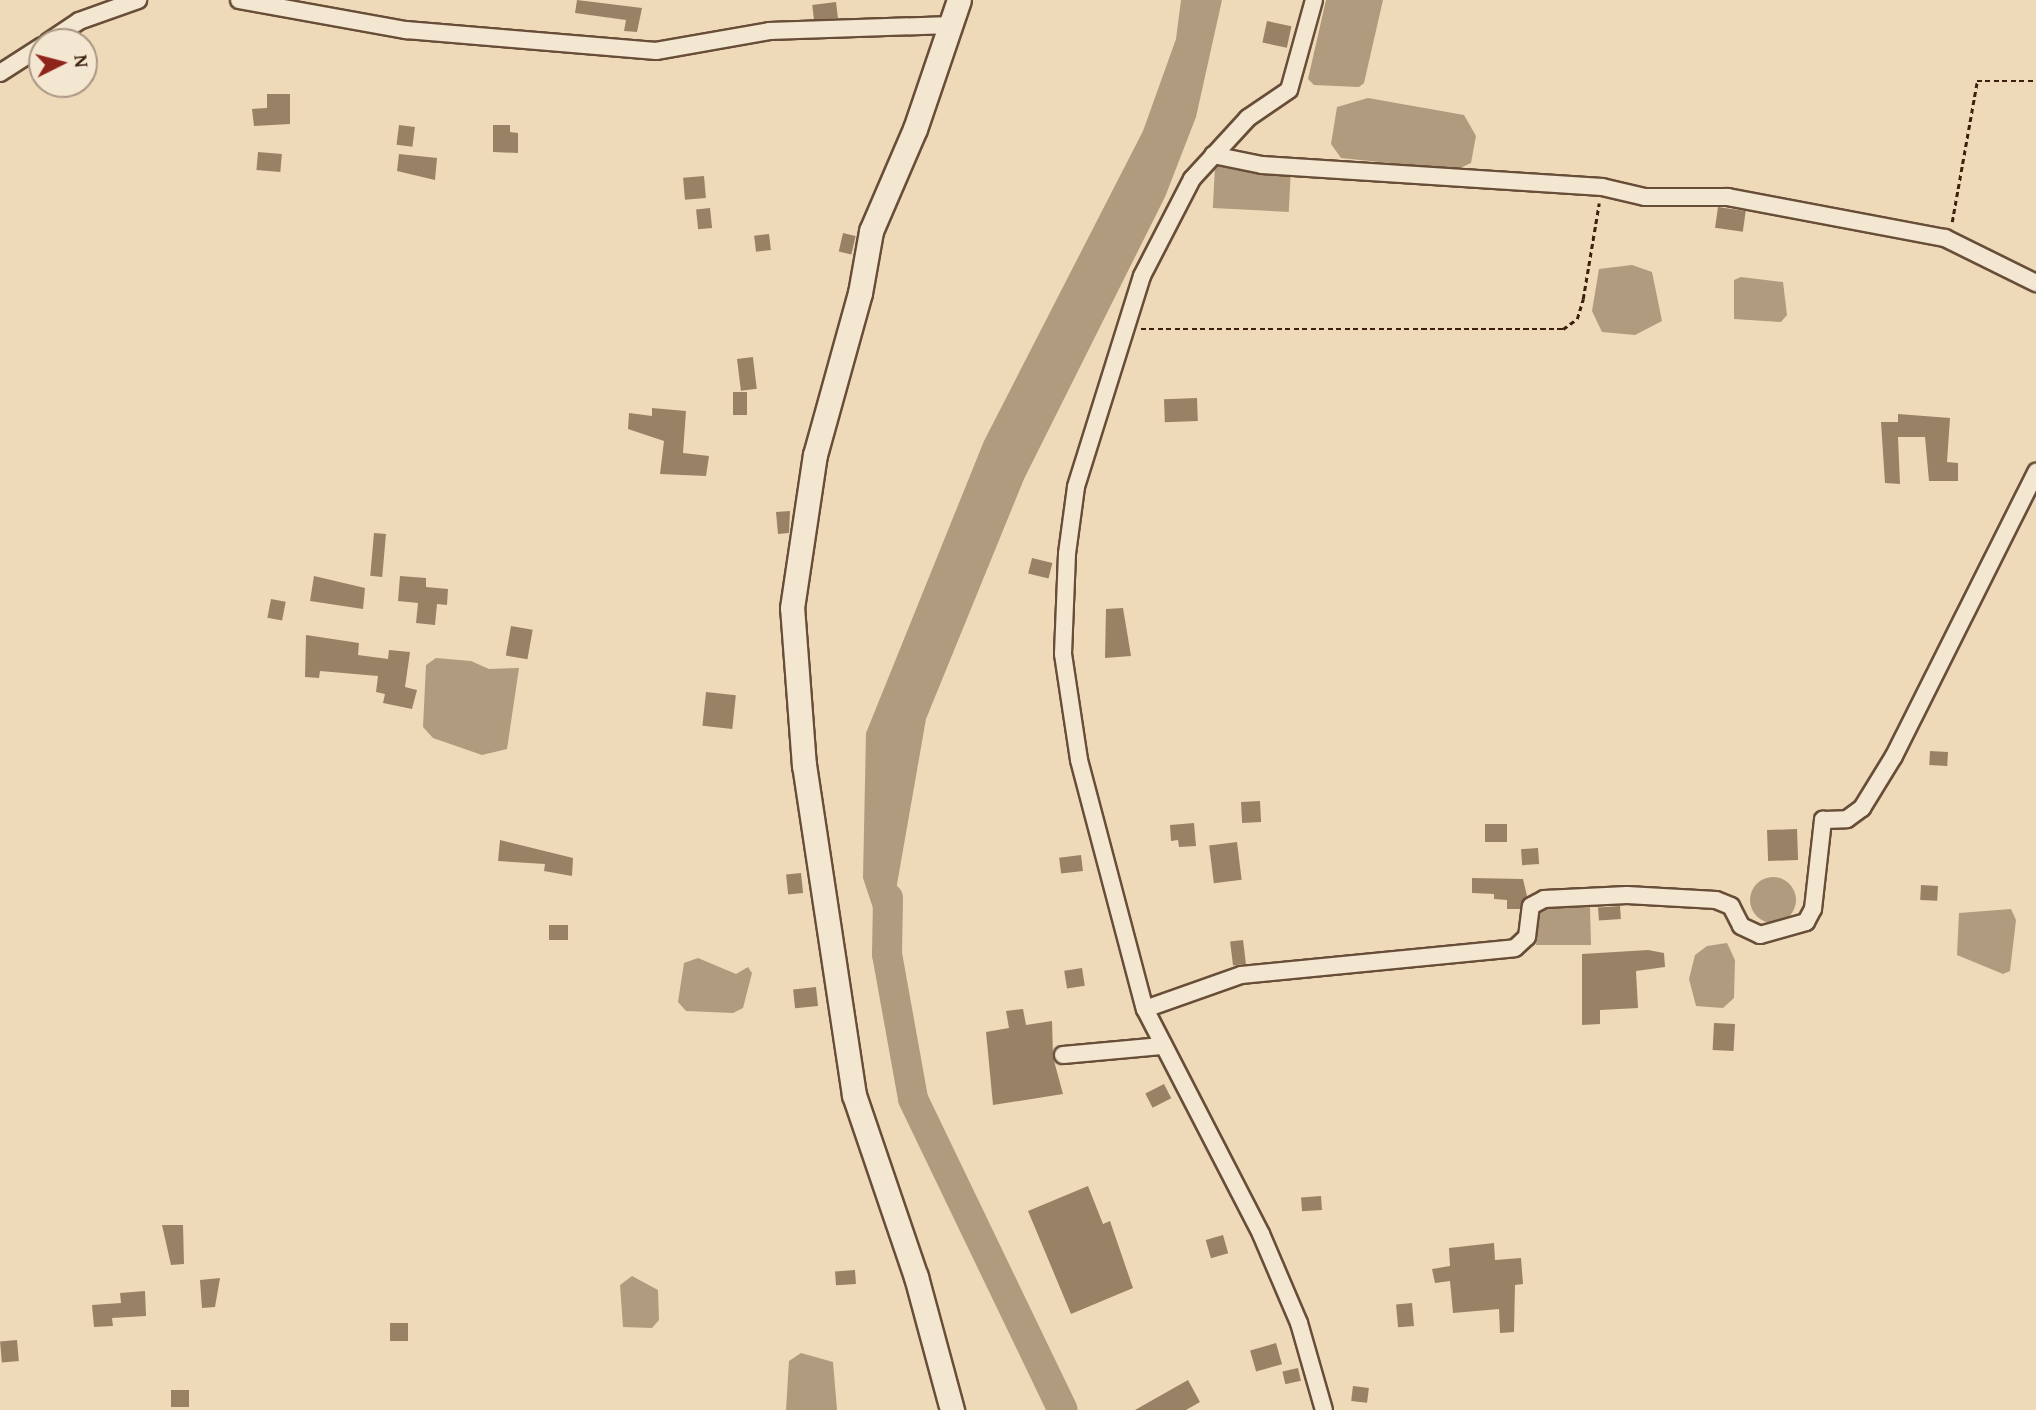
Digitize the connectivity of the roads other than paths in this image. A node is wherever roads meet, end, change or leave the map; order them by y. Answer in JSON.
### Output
{"nodes":[{"id":1,"x":138,"y":0,"type":"edge"},
{"id":2,"x":239,"y":0,"type":"edge"},
{"id":3,"x":958,"y":0,"type":"edge"},
{"id":4,"x":1314,"y":0,"type":"edge"},
{"id":5,"x":952,"y":25,"type":"junction"},
{"id":6,"x":70,"y":28,"type":"edge"},
{"id":7,"x":28,"y":55,"type":"edge"},
{"id":8,"x":0,"y":73,"type":"edge"},
{"id":9,"x":1213,"y":155,"type":"junction"},
{"id":10,"x":2036,"y":283,"type":"edge"},
{"id":11,"x":2036,"y":472,"type":"edge"},
{"id":12,"x":1145,"y":1009,"type":"junction"},
{"id":13,"x":1162,"y":1046,"type":"junction"},
{"id":14,"x":1063,"y":1055,"type":"dead end"},
{"id":15,"x":952,"y":1410,"type":"edge"},
{"id":16,"x":1324,"y":1410,"type":"edge"}],
"edges":[{"from":1,"to":6,"type":"street"},
{"from":2,"to":5,"type":"street"},
{"from":3,"to":5,"type":"street"},
{"from":4,"to":9,"type":"street"},
{"from":5,"to":15,"type":"street"},
{"from":7,"to":8,"type":"street"},
{"from":9,"to":10,"type":"street"},
{"from":9,"to":12,"type":"street"},
{"from":11,"to":12,"type":"street"},
{"from":12,"to":13,"type":"street"},
{"from":13,"to":14,"type":"street"},
{"from":13,"to":16,"type":"street"}]}
